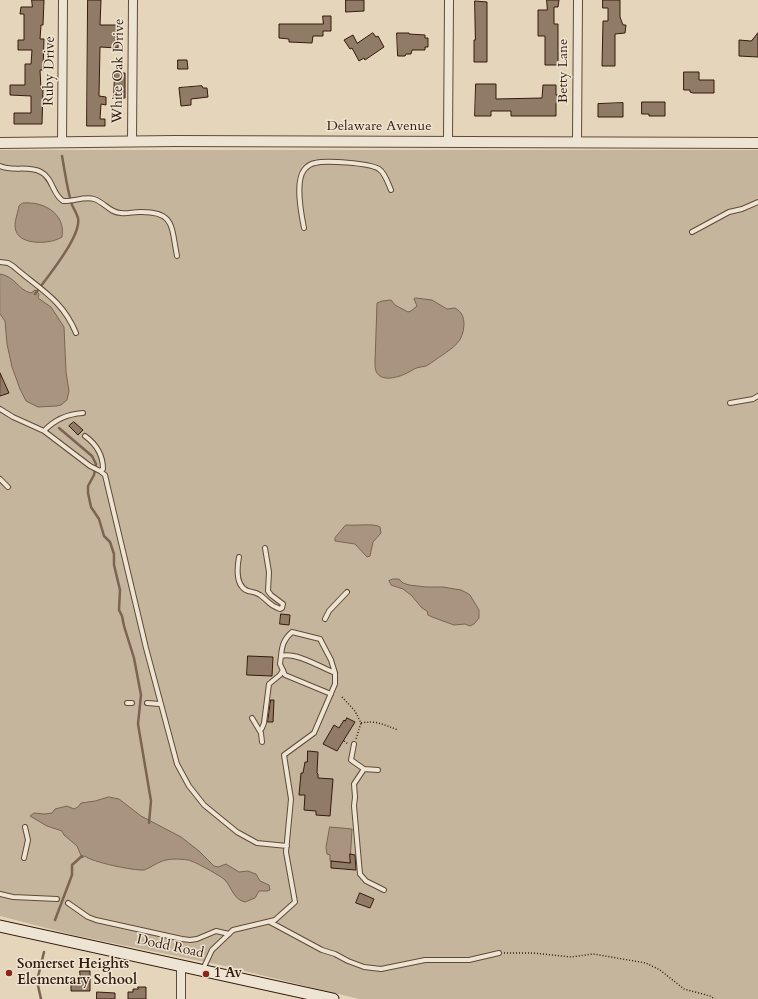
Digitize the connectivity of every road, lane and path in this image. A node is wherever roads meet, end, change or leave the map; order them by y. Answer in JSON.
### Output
{"nodes":[{"id":1,"x":63,"y":0,"type":"edge"},
{"id":2,"x":133,"y":0,"type":"edge"},
{"id":3,"x":449,"y":0,"type":"edge"},
{"id":4,"x":578,"y":0,"type":"edge"},
{"id":5,"x":448,"y":141,"type":"junction"},
{"id":6,"x":577,"y":141,"type":"junction"},
{"id":7,"x":132,"y":142,"type":"junction"},
{"id":8,"x":0,"y":143,"type":"edge"},
{"id":9,"x":62,"y":143,"type":"junction"},
{"id":10,"x":758,"y":143,"type":"edge"},
{"id":11,"x":0,"y":166,"type":"edge"},
{"id":12,"x":391,"y":190,"type":"dead end"},
{"id":13,"x":758,"y":202,"type":"edge"},
{"id":14,"x":304,"y":228,"type":"dead end"},
{"id":15,"x":692,"y":232,"type":"dead end"},
{"id":16,"x":177,"y":256,"type":"dead end"},
{"id":17,"x":0,"y":262,"type":"edge"},
{"id":18,"x":76,"y":333,"type":"dead end"},
{"id":19,"x":758,"y":396,"type":"edge"},
{"id":20,"x":730,"y":404,"type":"dead end"},
{"id":21,"x":0,"y":409,"type":"edge"},
{"id":22,"x":83,"y":413,"type":"dead end"},
{"id":23,"x":44,"y":431,"type":"junction"},
{"id":24,"x":85,"y":436,"type":"dead end"},
{"id":25,"x":100,"y":471,"type":"junction"},
{"id":26,"x":0,"y":479,"type":"edge"},
{"id":27,"x":8,"y":487,"type":"dead end"},
{"id":28,"x":265,"y":548,"type":"dead end"},
{"id":29,"x":238,"y":557,"type":"dead end"},
{"id":30,"x":347,"y":592,"type":"dead end"},
{"id":31,"x":259,"y":594,"type":"junction"},
{"id":32,"x":271,"y":595,"type":"junction"},
{"id":33,"x":325,"y":619,"type":"dead end"},
{"id":34,"x":282,"y":656,"type":"junction"},
{"id":35,"x":283,"y":670,"type":"junction"},
{"id":36,"x":334,"y":673,"type":"junction"},
{"id":37,"x":331,"y":694,"type":"junction"},
{"id":38,"x":342,"y":697,"type":"dead end"},
{"id":39,"x":147,"y":703,"type":"dead end"},
{"id":40,"x":160,"y":704,"type":"junction"},
{"id":41,"x":252,"y":718,"type":"dead end"},
{"id":42,"x":361,"y":722,"type":"junction"},
{"id":43,"x":260,"y":730,"type":"junction"},
{"id":44,"x":398,"y":730,"type":"dead end"},
{"id":45,"x":344,"y":741,"type":"dead end"},
{"id":46,"x":262,"y":742,"type":"dead end"},
{"id":47,"x":354,"y":744,"type":"junction"},
{"id":48,"x":364,"y":769,"type":"junction"},
{"id":49,"x":378,"y":770,"type":"dead end"},
{"id":50,"x":25,"y":827,"type":"dead end"},
{"id":51,"x":287,"y":846,"type":"junction"},
{"id":52,"x":24,"y":858,"type":"dead end"},
{"id":53,"x":384,"y":890,"type":"dead end"},
{"id":54,"x":0,"y":894,"type":"edge"},
{"id":55,"x":57,"y":898,"type":"dead end"},
{"id":56,"x":68,"y":903,"type":"dead end"},
{"id":57,"x":269,"y":922,"type":"junction"},
{"id":58,"x":0,"y":926,"type":"edge"},
{"id":59,"x":229,"y":934,"type":"junction"},
{"id":60,"x":499,"y":953,"type":"joint"},
{"id":61,"x":181,"y":965,"type":"junction"},
{"id":62,"x":203,"y":970,"type":"junction"},
{"id":63,"x":309,"y":996,"type":"edge"},
{"id":64,"x":181,"y":999,"type":"edge"},
{"id":65,"x":333,"y":999,"type":"edge"},
{"id":66,"x":715,"y":999,"type":"edge"}],
"edges":[{"from":1,"to":9,"type":"street","name":"Ruby Drive"},
{"from":2,"to":7,"type":"street","name":"White Oak Drive"},
{"from":3,"to":5,"type":"street"},
{"from":4,"to":6,"type":"street","name":"Betty Lane"},
{"from":5,"to":6,"type":"street","name":"Delaware Avenue"},
{"from":5,"to":7,"type":"street","name":"Delaware Avenue"},
{"from":6,"to":10,"type":"street","name":"Delaware Avenue"},
{"from":7,"to":9,"type":"street","name":"Delaware Avenue"},
{"from":8,"to":9,"type":"street","name":"Delaware Avenue"},
{"from":11,"to":16,"type":"lane"},
{"from":12,"to":14,"type":"lane"},
{"from":13,"to":15,"type":"lane"},
{"from":17,"to":18,"type":"lane"},
{"from":19,"to":20,"type":"lane"},
{"from":21,"to":23,"type":"lane"},
{"from":22,"to":23,"type":"lane"},
{"from":23,"to":25,"type":"lane"},
{"from":24,"to":25,"type":"lane"},
{"from":25,"to":40,"type":"lane"},
{"from":26,"to":27,"type":"lane"},
{"from":28,"to":32,"type":"lane"},
{"from":29,"to":31,"type":"lane"},
{"from":30,"to":33,"type":"lane"},
{"from":31,"to":32,"type":"lane"},
{"from":31,"to":32,"type":"lane"},
{"from":34,"to":35,"type":"lane"},
{"from":34,"to":36,"type":"lane"},
{"from":34,"to":36,"type":"lane"},
{"from":35,"to":37,"type":"lane"},
{"from":35,"to":43,"type":"lane"},
{"from":36,"to":37,"type":"lane"},
{"from":37,"to":51,"type":"lane"},
{"from":38,"to":42,"type":"path"},
{"from":39,"to":40,"type":"lane"},
{"from":40,"to":51,"type":"lane"},
{"from":41,"to":43,"type":"lane"},
{"from":42,"to":44,"type":"path"},
{"from":42,"to":47,"type":"path"},
{"from":43,"to":46,"type":"lane"},
{"from":45,"to":47,"type":"path"},
{"from":47,"to":48,"type":"lane"},
{"from":48,"to":49,"type":"lane"},
{"from":48,"to":53,"type":"lane"},
{"from":50,"to":52,"type":"lane"},
{"from":51,"to":57,"type":"lane"},
{"from":54,"to":55,"type":"lane"},
{"from":56,"to":59,"type":"lane"},
{"from":57,"to":59,"type":"lane"},
{"from":57,"to":60,"type":"lane"},
{"from":58,"to":61,"type":"main road","name":"Dodd Road"},
{"from":59,"to":62,"type":"lane"},
{"from":60,"to":66,"type":"path"},
{"from":61,"to":62,"type":"main road","name":"Dodd Road"},
{"from":61,"to":64,"type":"street"},
{"from":62,"to":63,"type":"main road","name":"Dodd Road"},
{"from":63,"to":65,"type":"main road","name":"Dodd Road"}]}
